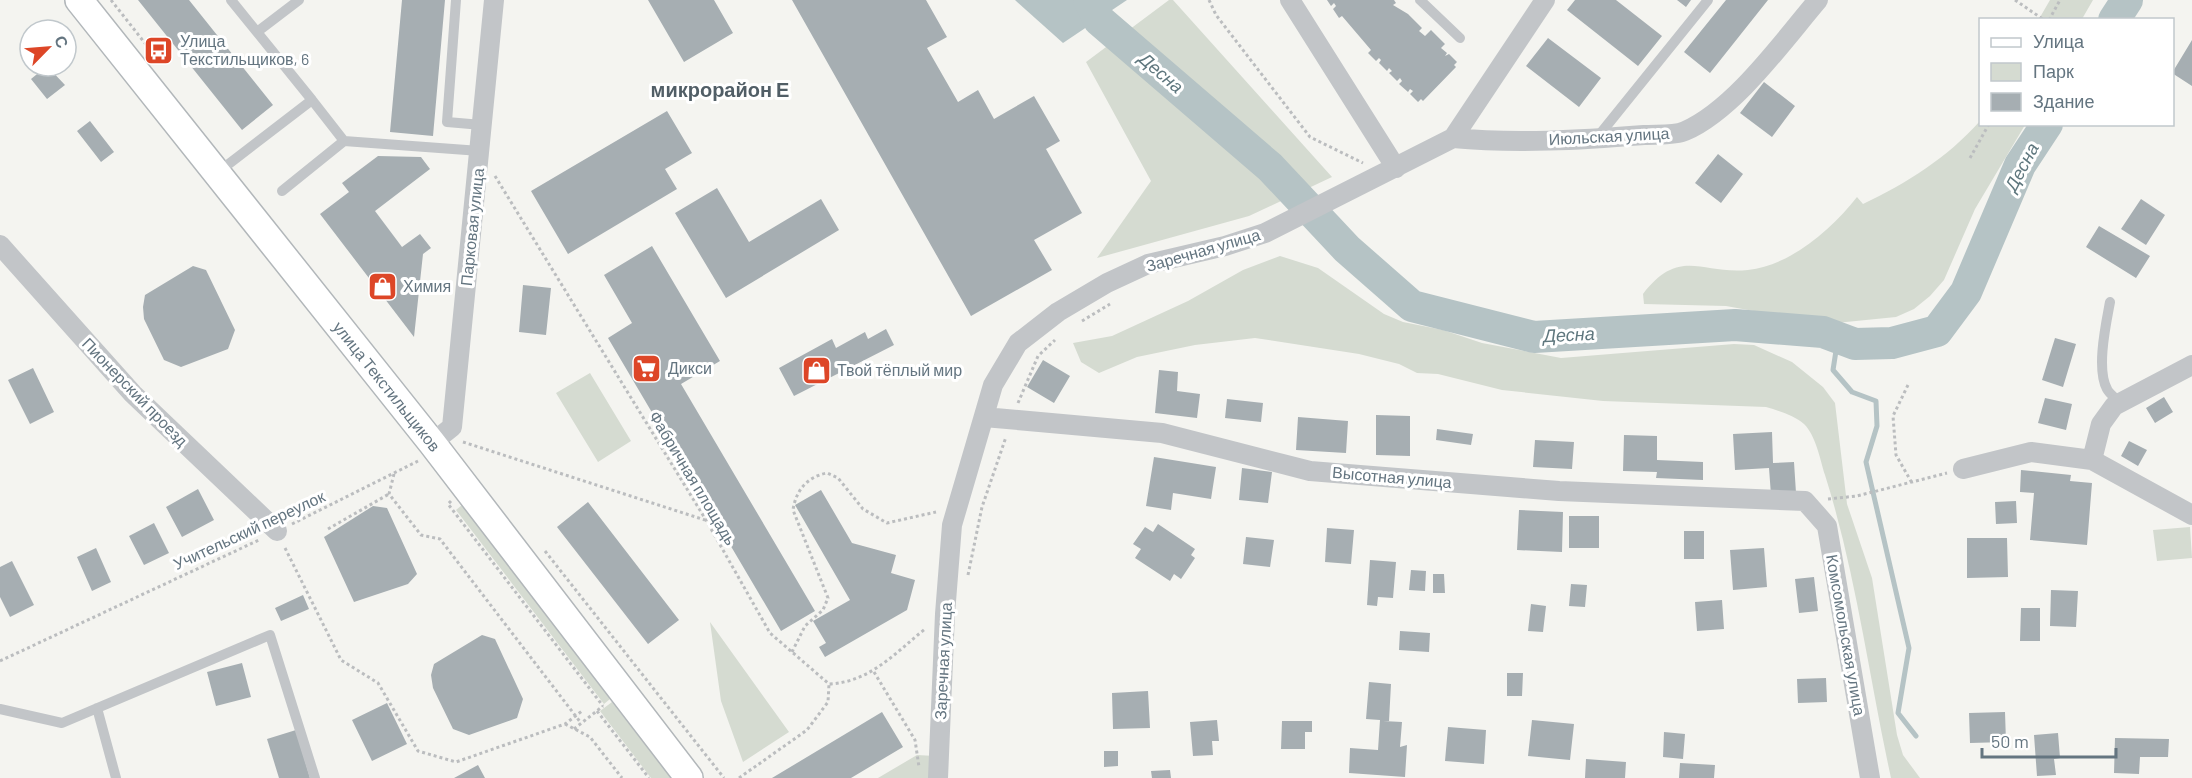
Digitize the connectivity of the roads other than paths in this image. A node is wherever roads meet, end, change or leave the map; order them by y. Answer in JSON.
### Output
{"nodes":[{"id":1,"x":79,"y":0,"type":"edge"},
{"id":2,"x":231,"y":0,"type":"edge"},
{"id":3,"x":299,"y":0,"type":"edge"},
{"id":4,"x":456,"y":0,"type":"edge"},
{"id":5,"x":494,"y":0,"type":"edge"},
{"id":6,"x":1290,"y":0,"type":"edge"},
{"id":7,"x":1420,"y":0,"type":"edge"},
{"id":8,"x":1545,"y":0,"type":"edge"},
{"id":9,"x":1708,"y":0,"type":"edge"},
{"id":10,"x":1818,"y":0,"type":"edge"},
{"id":11,"x":257,"y":32,"type":"junction"},
{"id":12,"x":1460,"y":38,"type":"dead end"},
{"id":13,"x":312,"y":100,"type":"junction"},
{"id":14,"x":482,"y":125,"type":"junction"},
{"id":15,"x":1453,"y":138,"type":"junction"},
{"id":16,"x":1596,"y":139,"type":"junction"},
{"id":17,"x":344,"y":141,"type":"junction"},
{"id":18,"x":480,"y":152,"type":"junction"},
{"id":19,"x":1396,"y":168,"type":"junction"},
{"id":20,"x":217,"y":173,"type":"junction"},
{"id":21,"x":282,"y":191,"type":"dead end"},
{"id":22,"x":0,"y":245,"type":"edge"},
{"id":23,"x":2110,"y":302,"type":"dead end"},
{"id":24,"x":2192,"y":365,"type":"edge"},
{"id":25,"x":2121,"y":402,"type":"junction"},
{"id":26,"x":984,"y":417,"type":"junction"},
{"id":27,"x":429,"y":449,"type":"junction"},
{"id":28,"x":2092,"y":460,"type":"junction"},
{"id":29,"x":1964,"y":469,"type":"road end"},
{"id":30,"x":1805,"y":501,"type":"joint"},
{"id":31,"x":2192,"y":515,"type":"edge"},
{"id":32,"x":277,"y":531,"type":"road end"},
{"id":33,"x":97,"y":708,"type":"junction"},
{"id":34,"x":0,"y":709,"type":"edge"},
{"id":35,"x":929,"y":776,"type":"edge"},
{"id":36,"x":116,"y":778,"type":"edge"},
{"id":37,"x":315,"y":778,"type":"edge"},
{"id":38,"x":688,"y":778,"type":"edge"},
{"id":39,"x":1870,"y":778,"type":"edge"}],
"edges":[{"from":1,"to":20,"type":"main road","name":"улица Текстильщиков"},
{"from":2,"to":11,"type":"lane"},
{"from":3,"to":11,"type":"lane"},
{"from":4,"to":14,"type":"lane"},
{"from":5,"to":14,"type":"street","name":"Парковая улица"},
{"from":6,"to":19,"type":"street"},
{"from":7,"to":12,"type":"lane"},
{"from":8,"to":15,"type":"street","name":"Заречная улица"},
{"from":9,"to":16,"type":"lane"},
{"from":10,"to":16,"type":"street","name":"Июльская улица"},
{"from":11,"to":13,"type":"lane"},
{"from":13,"to":17,"type":"lane"},
{"from":13,"to":20,"type":"lane"},
{"from":14,"to":18,"type":"street","name":"Парковая улица"},
{"from":15,"to":16,"type":"street","name":"Июльская улица"},
{"from":15,"to":19,"type":"street","name":"Заречная улица"},
{"from":17,"to":18,"type":"lane"},
{"from":17,"to":21,"type":"lane"},
{"from":18,"to":27,"type":"street","name":"Парковая улица"},
{"from":19,"to":26,"type":"street","name":"Заречная улица"},
{"from":20,"to":27,"type":"main road","name":"улица Текстильщиков"},
{"from":22,"to":32,"type":"street","name":"Пионерский проезд"},
{"from":23,"to":25,"type":"lane"},
{"from":24,"to":25,"type":"street"},
{"from":25,"to":28,"type":"street"},
{"from":26,"to":30,"type":"street","name":"Высотная улица"},
{"from":26,"to":35,"type":"street","name":"Заречная улица"},
{"from":27,"to":38,"type":"main road","name":"улица Текстильщиков"},
{"from":28,"to":29,"type":"street"},
{"from":28,"to":31,"type":"street"},
{"from":30,"to":39,"type":"street","name":"Комсомольская улица"},
{"from":33,"to":34,"type":"lane"},
{"from":33,"to":36,"type":"lane"},
{"from":33,"to":37,"type":"lane"}]}
